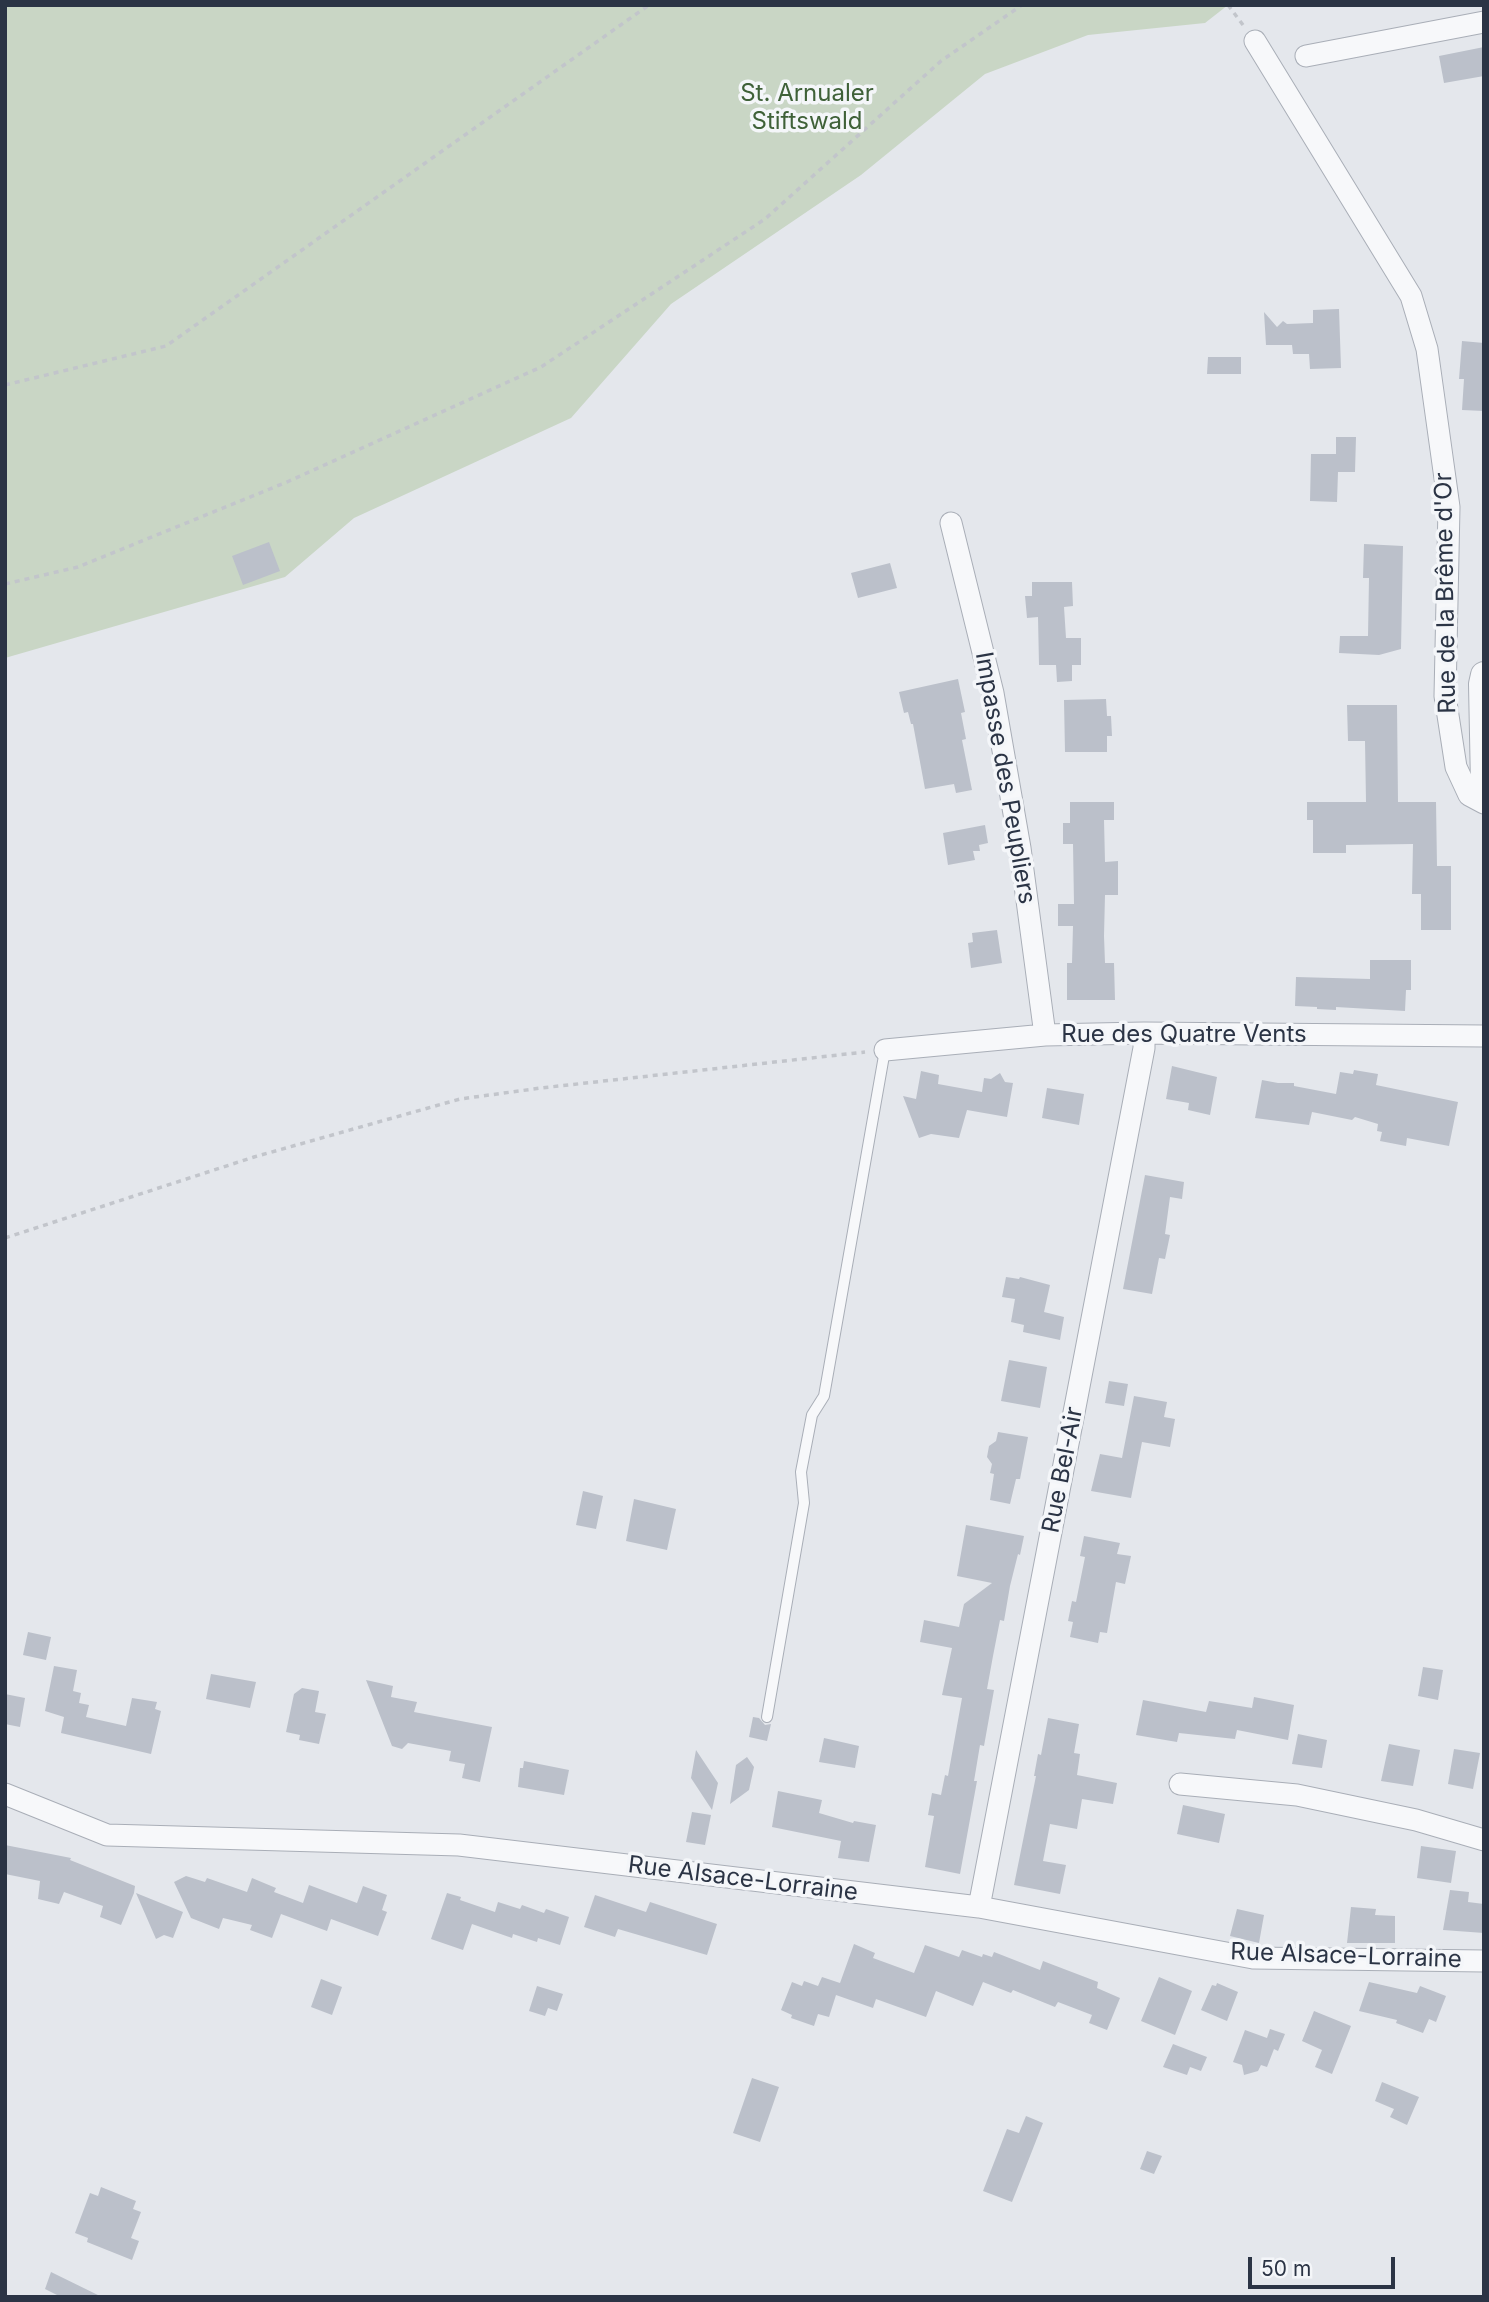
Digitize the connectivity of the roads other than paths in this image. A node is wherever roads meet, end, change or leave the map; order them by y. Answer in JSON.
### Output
{"nodes":[{"id":1,"x":1484,"y":22,"type":"edge"},
{"id":2,"x":1255,"y":41,"type":"road end"},
{"id":3,"x":1306,"y":57,"type":"dead end"},
{"id":4,"x":951,"y":523,"type":"dead end"},
{"id":5,"x":1484,"y":675,"type":"edge"},
{"id":6,"x":1484,"y":785,"type":"edge"},
{"id":7,"x":1484,"y":803,"type":"edge"},
{"id":8,"x":1144,"y":1033,"type":"junction"},
{"id":9,"x":1045,"y":1035,"type":"junction"},
{"id":10,"x":1484,"y":1036,"type":"edge"},
{"id":11,"x":885,"y":1050,"type":"joint"},
{"id":12,"x":767,"y":1717,"type":"dead end"},
{"id":13,"x":1180,"y":1784,"type":"dead end"},
{"id":14,"x":5,"y":1794,"type":"edge"},
{"id":15,"x":1484,"y":1840,"type":"edge"},
{"id":16,"x":979,"y":1907,"type":"junction"},
{"id":17,"x":1484,"y":1961,"type":"edge"}],
"edges":[{"from":1,"to":3,"type":"street"},
{"from":2,"to":7,"type":"street","name":"Rue de la Brême d'Or"},
{"from":4,"to":9,"type":"street","name":"Impasse des Peupliers"},
{"from":5,"to":6,"type":"street"},
{"from":8,"to":9,"type":"street","name":"Rue des Quatre Vents"},
{"from":8,"to":10,"type":"street","name":"Rue des Quatre Vents"},
{"from":8,"to":16,"type":"street","name":"Rue Bel-Air"},
{"from":9,"to":11,"type":"street","name":"Rue des Quatre Vents"},
{"from":11,"to":12,"type":"lane"},
{"from":13,"to":15,"type":"street"},
{"from":14,"to":16,"type":"street","name":"Rue Alsace-Lorraine"},
{"from":16,"to":17,"type":"street","name":"Rue Alsace-Lorraine"}]}
